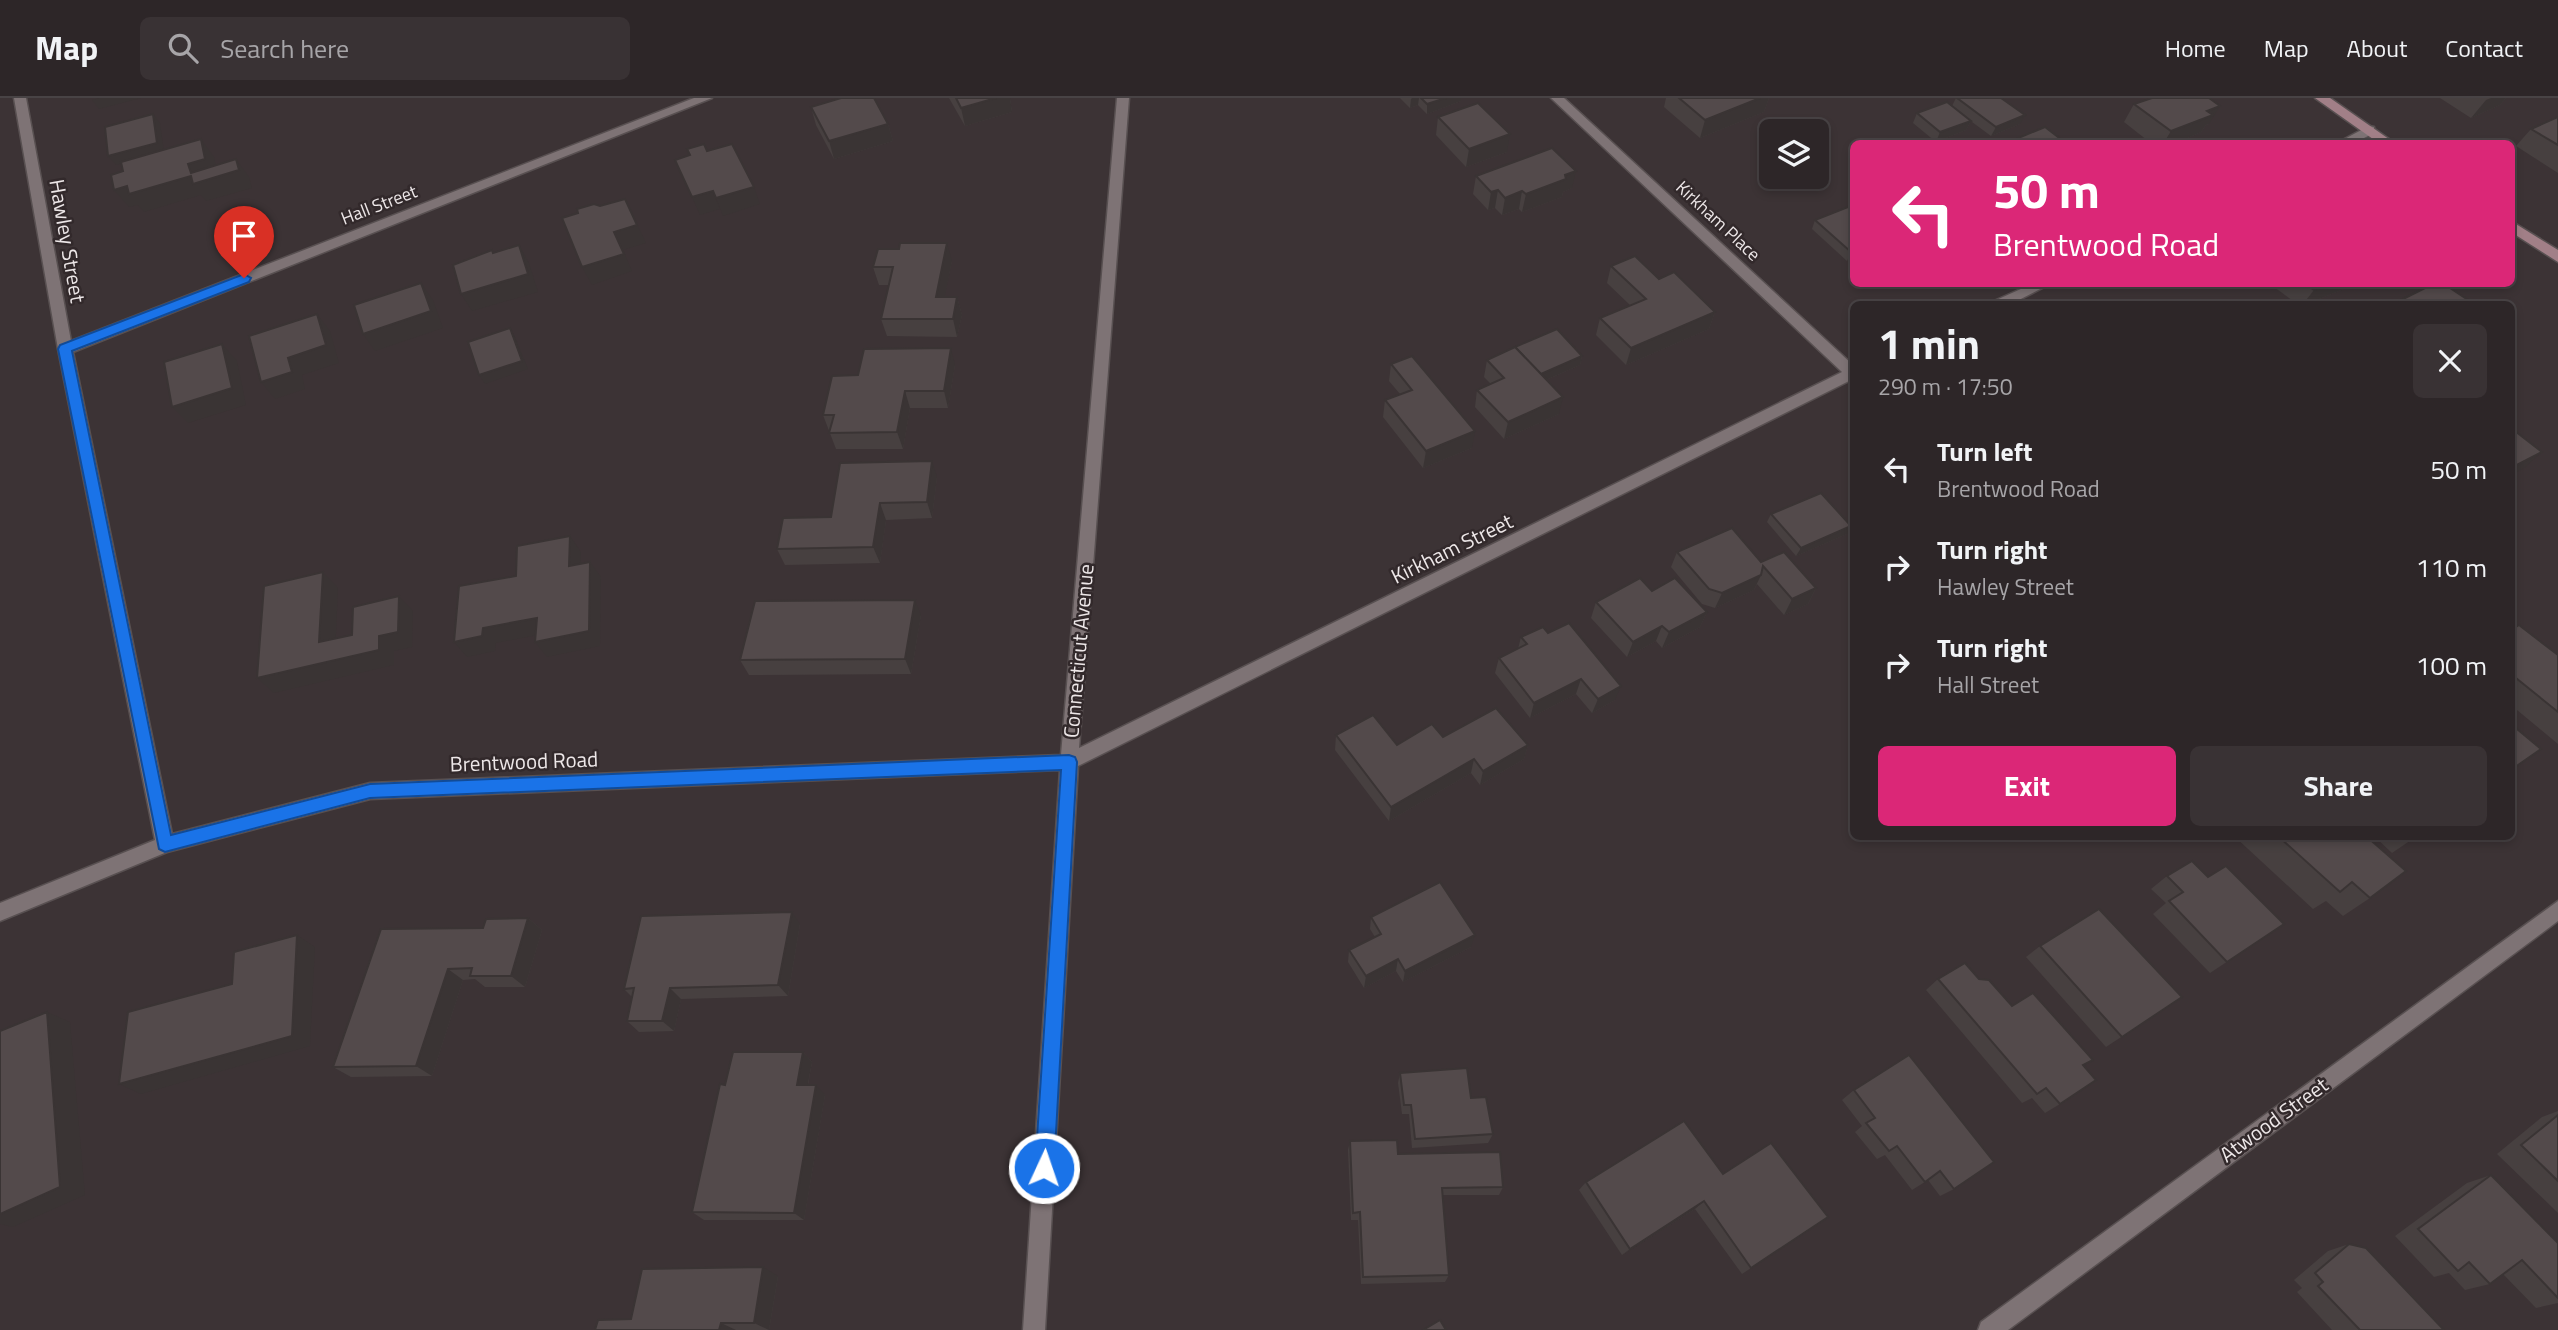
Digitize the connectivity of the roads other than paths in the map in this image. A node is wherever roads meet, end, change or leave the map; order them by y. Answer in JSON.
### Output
{"nodes":[{"id":1,"x":20,"y":98,"type":"edge"},
{"id":2,"x":706,"y":98,"type":"edge"},
{"id":3,"x":1123,"y":98,"type":"edge"},
{"id":4,"x":1557,"y":98,"type":"edge"},
{"id":5,"x":2321,"y":98,"type":"edge"},
{"id":6,"x":2369,"y":130,"type":"junction"},
{"id":7,"x":2349,"y":140,"type":"edge"},
{"id":8,"x":2383,"y":140,"type":"edge"},
{"id":9,"x":2515,"y":228,"type":"edge"},
{"id":10,"x":2558,"y":257,"type":"edge"},
{"id":11,"x":2036,"y":287,"type":"edge"},
{"id":12,"x":2006,"y":301,"type":"edge"},
{"id":13,"x":65,"y":349,"type":"junction"},
{"id":14,"x":1850,"y":370,"type":"edge"},
{"id":15,"x":1850,"y":374,"type":"edge"},
{"id":16,"x":1069,"y":762,"type":"junction"},
{"id":17,"x":165,"y":844,"type":"junction"},
{"id":18,"x":2558,"y":910,"type":"edge"},
{"id":19,"x":0,"y":912,"type":"edge"},
{"id":20,"x":1034,"y":1330,"type":"edge"},
{"id":21,"x":1989,"y":1330,"type":"edge"}],
"edges":[{"from":1,"to":13,"type":"street","name":"Hawley Street"},
{"from":2,"to":13,"type":"street","name":"Hall Street"},
{"from":3,"to":16,"type":"street","name":"Connecticut Avenue"},
{"from":4,"to":14,"type":"street","name":"Kirkham Place"},
{"from":5,"to":6,"type":"main road"},
{"from":6,"to":7,"type":"street"},
{"from":6,"to":8,"type":"main road"},
{"from":9,"to":10,"type":"main road"},
{"from":11,"to":12,"type":"street"},
{"from":13,"to":17,"type":"street","name":"Hawley Street"},
{"from":15,"to":16,"type":"street","name":"Kirkham Street"},
{"from":16,"to":17,"type":"street","name":"Brentwood Road"},
{"from":16,"to":20,"type":"street","name":"Connecticut Avenue"},
{"from":17,"to":19,"type":"street","name":"Brentwood Road"},
{"from":18,"to":21,"type":"street","name":"Atwood Street"}]}
